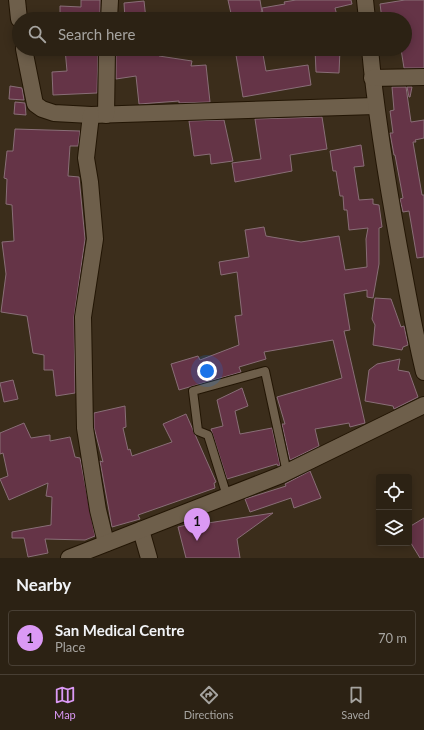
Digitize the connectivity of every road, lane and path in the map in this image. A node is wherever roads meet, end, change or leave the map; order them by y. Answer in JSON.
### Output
{"nodes":[{"id":1,"x":17,"y":0,"type":"edge"},
{"id":2,"x":110,"y":0,"type":"edge"},
{"id":3,"x":365,"y":0,"type":"edge"},
{"id":4,"x":18,"y":12,"type":"edge"},
{"id":5,"x":109,"y":12,"type":"edge"},
{"id":6,"x":366,"y":12,"type":"edge"},
{"id":7,"x":25,"y":56,"type":"edge"},
{"id":8,"x":106,"y":56,"type":"edge"},
{"id":9,"x":370,"y":56,"type":"edge"},
{"id":10,"x":424,"y":77,"type":"edge"},
{"id":11,"x":372,"y":78,"type":"junction"},
{"id":12,"x":375,"y":106,"type":"junction"},
{"id":13,"x":99,"y":115,"type":"junction"},
{"id":14,"x":424,"y":372,"type":"edge"},
{"id":15,"x":424,"y":405,"type":"edge"},
{"id":16,"x":287,"y":472,"type":"junction"},
{"id":17,"x":227,"y":496,"type":"junction"},
{"id":18,"x":141,"y":530,"type":"junction"},
{"id":19,"x":106,"y":543,"type":"junction"},
{"id":20,"x":69,"y":558,"type":"edge"},
{"id":21,"x":149,"y":558,"type":"edge"}],
"edges":[{"from":1,"to":4,"type":"street"},
{"from":2,"to":5,"type":"street"},
{"from":3,"to":6,"type":"street"},
{"from":7,"to":13,"type":"street"},
{"from":8,"to":13,"type":"street"},
{"from":9,"to":11,"type":"street"},
{"from":10,"to":11,"type":"street"},
{"from":11,"to":12,"type":"street"},
{"from":12,"to":13,"type":"street"},
{"from":12,"to":14,"type":"street"},
{"from":13,"to":19,"type":"street"},
{"from":15,"to":16,"type":"street"},
{"from":16,"to":17,"type":"street"},
{"from":16,"to":17,"type":"lane"},
{"from":17,"to":18,"type":"street"},
{"from":18,"to":19,"type":"street"},
{"from":18,"to":21,"type":"street"},
{"from":19,"to":20,"type":"street"}]}
